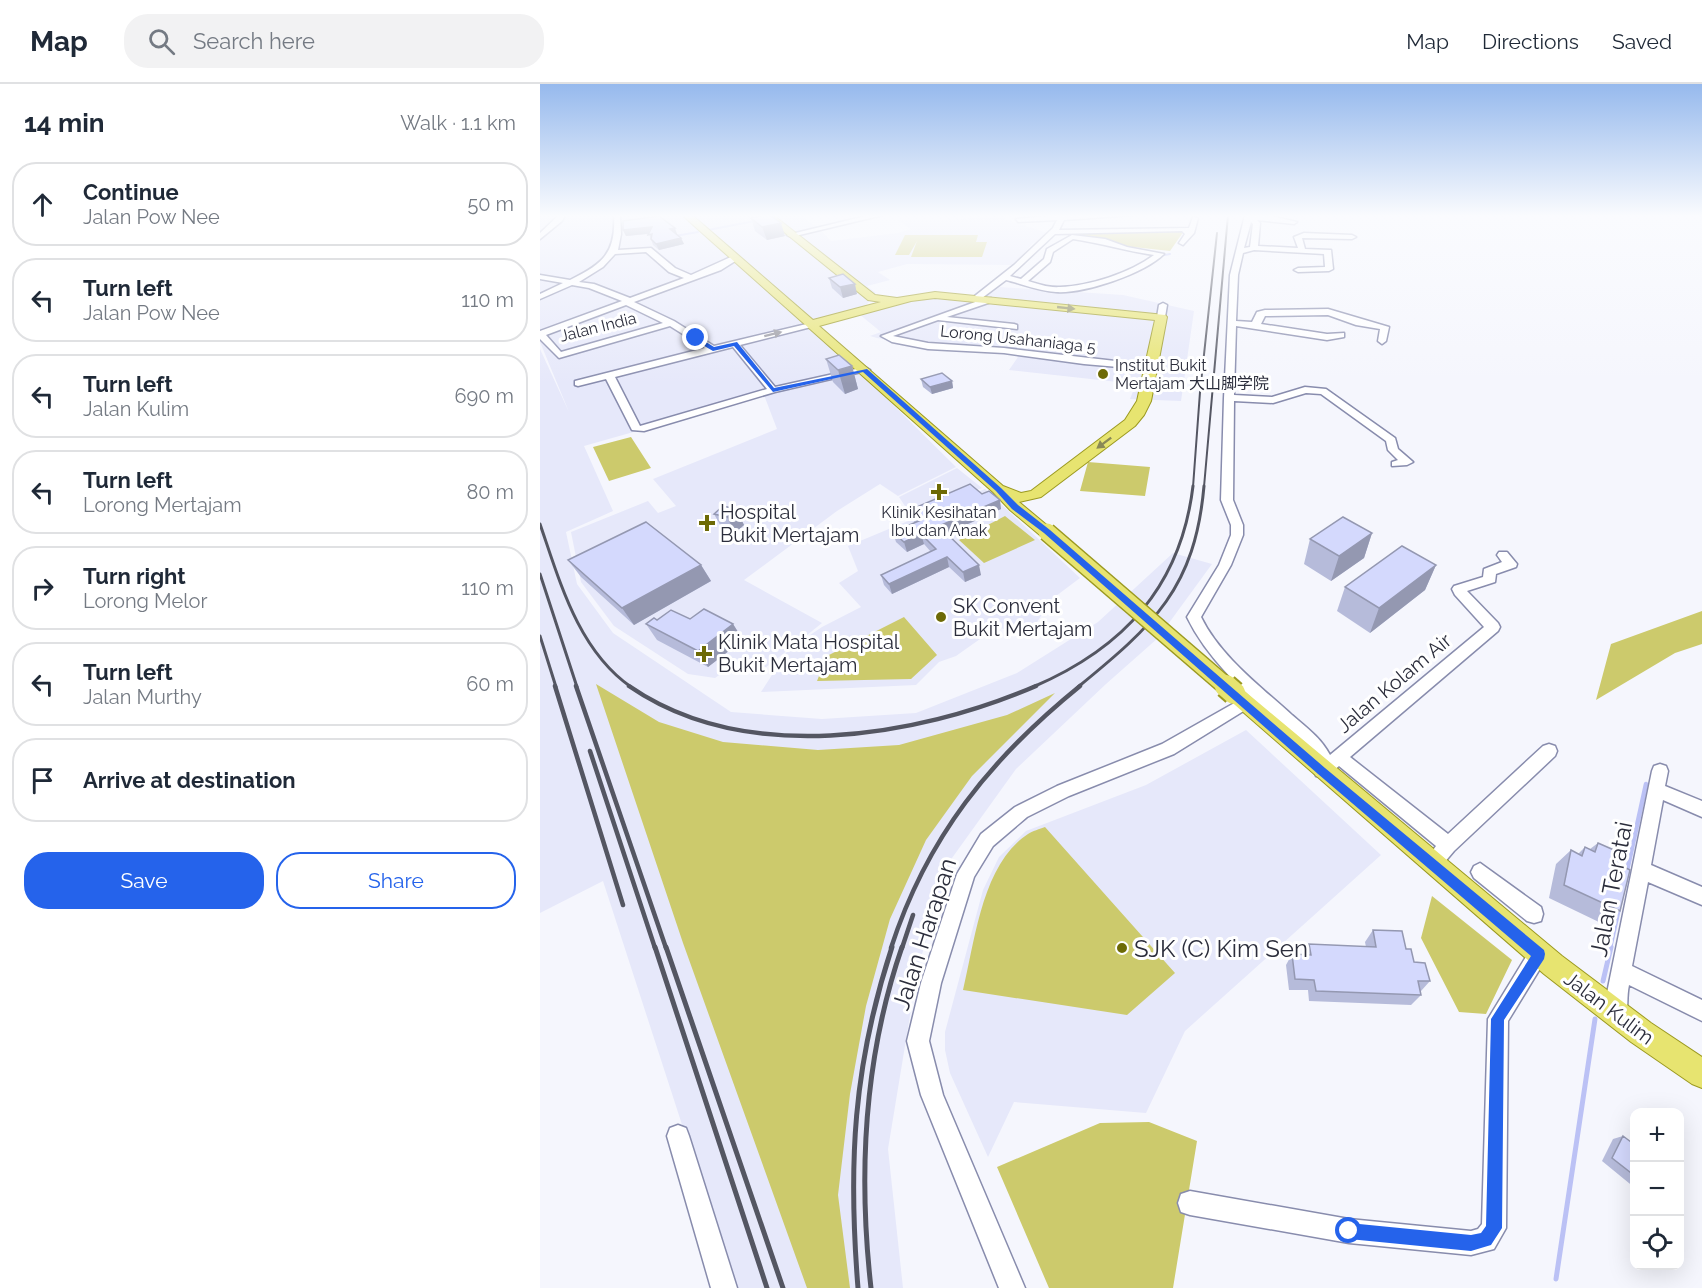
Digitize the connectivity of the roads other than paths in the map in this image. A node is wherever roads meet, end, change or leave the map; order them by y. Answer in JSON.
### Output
{"nodes":[{"id":1,"x":590,"y":271,"type":"edge"},
{"id":2,"x":675,"y":271,"type":"edge"},
{"id":3,"x":709,"y":271,"type":"edge"},
{"id":4,"x":750,"y":271,"type":"edge"},
{"id":5,"x":838,"y":271,"type":"edge"},
{"id":6,"x":1011,"y":271,"type":"edge"},
{"id":7,"x":1034,"y":271,"type":"edge"},
{"id":8,"x":1130,"y":271,"type":"edge"},
{"id":9,"x":1235,"y":271,"type":"edge"},
{"id":10,"x":540,"y":277,"type":"edge"},
{"id":11,"x":1005,"y":277,"type":"junction"},
{"id":12,"x":691,"y":278,"type":"junction"},
{"id":13,"x":1023,"y":281,"type":"junction"},
{"id":14,"x":572,"y":282,"type":"junction"},
{"id":15,"x":540,"y":297,"type":"edge"},
{"id":16,"x":872,"y":298,"type":"junction"},
{"id":17,"x":975,"y":299,"type":"junction"},
{"id":18,"x":903,"y":300,"type":"junction"},
{"id":19,"x":988,"y":300,"type":"junction"},
{"id":20,"x":629,"y":302,"type":"junction"},
{"id":21,"x":854,"y":313,"type":"junction"},
{"id":22,"x":935,"y":319,"type":"junction"},
{"id":23,"x":670,"y":322,"type":"junction"},
{"id":24,"x":1232,"y":323,"type":"junction"},
{"id":25,"x":812,"y":324,"type":"junction"},
{"id":26,"x":1254,"y":325,"type":"junction"},
{"id":27,"x":1014,"y":327,"type":"dead end"},
{"id":28,"x":540,"y":334,"type":"edge"},
{"id":29,"x":1341,"y":336,"type":"dead end"},
{"id":30,"x":1382,"y":341,"type":"dead end"},
{"id":31,"x":735,"y":344,"type":"junction"},
{"id":32,"x":713,"y":349,"type":"junction"},
{"id":33,"x":1150,"y":369,"type":"junction"},
{"id":34,"x":865,"y":370,"type":"junction"},
{"id":35,"x":609,"y":375,"type":"junction"},
{"id":36,"x":578,"y":383,"type":"dead end"},
{"id":37,"x":773,"y":390,"type":"junction"},
{"id":38,"x":1229,"y":398,"type":"junction"},
{"id":39,"x":1396,"y":464,"type":"dead end"},
{"id":40,"x":998,"y":489,"type":"junction"},
{"id":41,"x":1035,"y":494,"type":"junction"},
{"id":42,"x":1026,"y":515,"type":"junction"},
{"id":43,"x":1503,"y":555,"type":"dead end"},
{"id":44,"x":1240,"y":698,"type":"junction"},
{"id":45,"x":1550,"y":751,"type":"dead end"},
{"id":46,"x":1330,"y":764,"type":"junction"},
{"id":47,"x":1660,"y":771,"type":"dead end"},
{"id":48,"x":1656,"y":790,"type":"junction"},
{"id":49,"x":1702,"y":809,"type":"edge"},
{"id":50,"x":1449,"y":845,"type":"junction"},
{"id":51,"x":1432,"y":864,"type":"junction"},
{"id":52,"x":1641,"y":870,"type":"junction"},
{"id":53,"x":1480,"y":872,"type":"dead end"},
{"id":54,"x":1507,"y":893,"type":"junction"},
{"id":55,"x":1702,"y":896,"type":"edge"},
{"id":56,"x":1490,"y":913,"type":"junction"},
{"id":57,"x":1534,"y":914,"type":"dead end"},
{"id":58,"x":1539,"y":954,"type":"junction"},
{"id":59,"x":1622,"y":971,"type":"junction"},
{"id":60,"x":1702,"y":1011,"type":"edge"},
{"id":61,"x":1617,"y":1016,"type":"junction"},
{"id":62,"x":1702,"y":1074,"type":"edge"},
{"id":63,"x":678,"y":1136,"type":"dead end"},
{"id":64,"x":1190,"y":1203,"type":"dead end"},
{"id":65,"x":724,"y":1288,"type":"edge"},
{"id":66,"x":1012,"y":1288,"type":"edge"}],
"edges":[{"from":1,"to":14,"type":"street"},
{"from":2,"to":12,"type":"street"},
{"from":3,"to":12,"type":"street"},
{"from":4,"to":25,"type":"main road","name":"Jalan Kulim"},
{"from":5,"to":16,"type":"main road"},
{"from":6,"to":11,"type":"street"},
{"from":7,"to":13,"type":"street"},
{"from":8,"to":13,"type":"street"},
{"from":9,"to":24,"type":"street"},
{"from":10,"to":14,"type":"street"},
{"from":11,"to":13,"type":"street"},
{"from":11,"to":17,"type":"street"},
{"from":12,"to":20,"type":"street"},
{"from":14,"to":15,"type":"street"},
{"from":14,"to":20,"type":"street"},
{"from":16,"to":18,"type":"main road"},
{"from":16,"to":21,"type":"main road"},
{"from":17,"to":18,"type":"main road"},
{"from":17,"to":19,"type":"main road"},
{"from":18,"to":21,"type":"main road"},
{"from":19,"to":22,"type":"street"},
{"from":19,"to":33,"type":"main road","one_way":true},
{"from":20,"to":23,"type":"street"},
{"from":20,"to":28,"type":"street"},
{"from":21,"to":25,"type":"main road"},
{"from":22,"to":27,"type":"street"},
{"from":22,"to":33,"type":"street","name":"Lorong Usahaniaga 5"},
{"from":23,"to":28,"type":"street","name":"Jalan India"},
{"from":23,"to":32,"type":"street"},
{"from":24,"to":26,"type":"street"},
{"from":24,"to":38,"type":"street"},
{"from":31,"to":25,"type":"street","one_way":true},
{"from":25,"to":34,"type":"main road","name":"Jalan Kulim"},
{"from":26,"to":29,"type":"street"},
{"from":26,"to":30,"type":"street"},
{"from":31,"to":32,"type":"street"},
{"from":31,"to":37,"type":"street"},
{"from":32,"to":35,"type":"street"},
{"from":33,"to":41,"type":"main road","one_way":true},
{"from":34,"to":37,"type":"street"},
{"from":34,"to":40,"type":"main road","name":"Jalan Kulim"},
{"from":35,"to":36,"type":"street"},
{"from":35,"to":37,"type":"street"},
{"from":38,"to":39,"type":"street"},
{"from":38,"to":46,"type":"street"},
{"from":40,"to":41,"type":"main road"},
{"from":40,"to":42,"type":"main road","name":"Jalan Kulim"},
{"from":41,"to":42,"type":"main road"},
{"from":42,"to":44,"type":"main road","name":"Jalan Kulim","bridge":true},
{"from":43,"to":46,"type":"street","name":"Jalan Kolam Air"},
{"from":44,"to":46,"type":"main road","name":"Jalan Kulim"},
{"from":44,"to":66,"type":"street","name":"Jalan Harapan"},
{"from":45,"to":50,"type":"street"},
{"from":46,"to":50,"type":"street"},
{"from":46,"to":51,"type":"main road","name":"Jalan Kulim"},
{"from":47,"to":48,"type":"street","name":"Jalan Teratai"},
{"from":48,"to":49,"type":"street"},
{"from":48,"to":52,"type":"street","name":"Jalan Teratai"},
{"from":50,"to":51,"type":"street"},
{"from":51,"to":56,"type":"main road","name":"Jalan Kulim"},
{"from":52,"to":55,"type":"street"},
{"from":52,"to":59,"type":"street","name":"Jalan Teratai"},
{"from":53,"to":54,"type":"street"},
{"from":54,"to":56,"type":"street"},
{"from":54,"to":57,"type":"street"},
{"from":56,"to":58,"type":"main road","name":"Jalan Kulim"},
{"from":58,"to":61,"type":"main road","name":"Jalan Kulim"},
{"from":58,"to":64,"type":"street"},
{"from":59,"to":60,"type":"street","name":"Jalan Kulim"},
{"from":59,"to":61,"type":"street","name":"Jalan Teratai"},
{"from":61,"to":62,"type":"main road","name":"Jalan Kulim"},
{"from":63,"to":65,"type":"street"}]}
